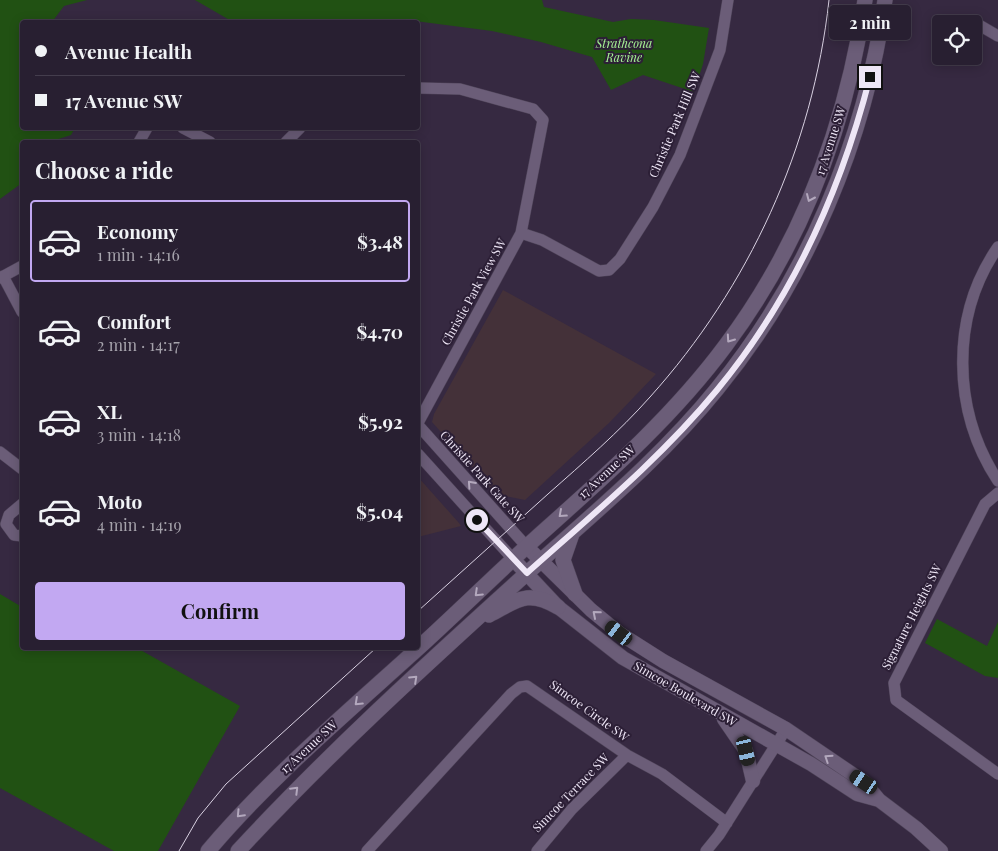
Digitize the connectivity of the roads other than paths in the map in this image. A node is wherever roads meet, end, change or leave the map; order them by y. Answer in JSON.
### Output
{"nodes":[{"id":1,"x":728,"y":0,"type":"edge"},
{"id":2,"x":865,"y":0,"type":"edge"},
{"id":3,"x":885,"y":0,"type":"edge"},
{"id":4,"x":982,"y":27,"type":"edge"},
{"id":5,"x":998,"y":36,"type":"edge"},
{"id":6,"x":420,"y":88,"type":"edge"},
{"id":7,"x":188,"y":130,"type":"edge"},
{"id":8,"x":298,"y":130,"type":"edge"},
{"id":9,"x":206,"y":140,"type":"edge"},
{"id":10,"x":288,"y":140,"type":"edge"},
{"id":11,"x":521,"y":233,"type":"junction"},
{"id":12,"x":998,"y":247,"type":"edge"},
{"id":13,"x":20,"y":267,"type":"edge"},
{"id":14,"x":2,"y":277,"type":"edge"},
{"id":15,"x":20,"y":308,"type":"edge"},
{"id":16,"x":420,"y":420,"type":"edge"},
{"id":17,"x":420,"y":426,"type":"edge"},
{"id":18,"x":0,"y":452,"type":"edge"},
{"id":19,"x":420,"y":456,"type":"edge"},
{"id":20,"x":20,"y":467,"type":"edge"},
{"id":21,"x":998,"y":481,"type":"edge"},
{"id":22,"x":998,"y":493,"type":"edge"},
{"id":23,"x":20,"y":506,"type":"edge"},
{"id":24,"x":573,"y":532,"type":"junction"},
{"id":25,"x":20,"y":536,"type":"edge"},
{"id":26,"x":526,"y":547,"type":"junction"},
{"id":27,"x":513,"y":559,"type":"junction"},
{"id":28,"x":540,"y":561,"type":"junction"},
{"id":29,"x":527,"y":573,"type":"junction"},
{"id":30,"x":575,"y":594,"type":"junction"},
{"id":31,"x":558,"y":607,"type":"junction"},
{"id":32,"x":474,"y":622,"type":"junction"},
{"id":33,"x":420,"y":647,"type":"edge"},
{"id":34,"x":416,"y":650,"type":"edge"},
{"id":35,"x":720,"y":714,"type":"junction"},
{"id":36,"x":786,"y":729,"type":"junction"},
{"id":37,"x":775,"y":745,"type":"junction"},
{"id":38,"x":627,"y":755,"type":"junction"},
{"id":39,"x":998,"y":774,"type":"edge"},
{"id":40,"x":753,"y":781,"type":"junction"},
{"id":41,"x":879,"y":800,"type":"junction"},
{"id":42,"x":727,"y":823,"type":"junction"},
{"id":43,"x":208,"y":851,"type":"edge"},
{"id":44,"x":238,"y":851,"type":"edge"},
{"id":45,"x":366,"y":851,"type":"edge"},
{"id":46,"x":537,"y":851,"type":"edge"},
{"id":47,"x":706,"y":851,"type":"edge"},
{"id":48,"x":941,"y":851,"type":"edge"}],
"edges":[{"from":1,"to":11,"type":"street","name":"Christie Park Hill SW"},
{"from":2,"to":26,"type":"main road","name":"17 Avenue SW","one_way":true},
{"from":3,"to":24,"type":"main road","name":"17 Avenue SW"},
{"from":4,"to":5,"type":"street"},
{"from":6,"to":11,"type":"street","name":"Christie Park View SW"},
{"from":7,"to":9,"type":"street"},
{"from":8,"to":10,"type":"street"},
{"from":11,"to":16,"type":"street","name":"Christie Park View SW"},
{"from":12,"to":21,"type":"street"},
{"from":13,"to":14,"type":"street"},
{"from":14,"to":15,"type":"street"},
{"from":26,"to":17,"type":"street","name":"Christie Park Gate SW","one_way":true},
{"from":18,"to":20,"type":"street"},
{"from":19,"to":27,"type":"street"},
{"from":22,"to":39,"type":"street","name":"Signature Heights SW"},
{"from":23,"to":25,"type":"street"},
{"from":24,"to":28,"type":"main road","name":"17 Avenue SW"},
{"from":24,"to":30,"type":"main road"},
{"from":26,"to":27,"type":"main road","name":"17 Avenue SW"},
{"from":26,"to":28,"type":"street","name":"Simcoe Boulevard SW"},
{"from":27,"to":29,"type":"street","name":"Simcoe Boulevard SW"},
{"from":27,"to":33,"type":"main road","name":"17 Avenue SW","one_way":true},
{"from":28,"to":29,"type":"main road","name":"17 Avenue SW"},
{"from":28,"to":30,"type":"street","name":"Simcoe Boulevard SW"},
{"from":29,"to":31,"type":"street","name":"Simcoe Boulevard SW"},
{"from":29,"to":32,"type":"main road","name":"17 Avenue SW"},
{"from":36,"to":30,"type":"street","name":"Simcoe Boulevard SW","one_way":true},
{"from":31,"to":32,"type":"main road"},
{"from":31,"to":35,"type":"street","name":"Simcoe Boulevard SW"},
{"from":44,"to":32,"type":"main road","name":"17 Avenue SW","one_way":true},
{"from":34,"to":43,"type":"main road","name":"17 Avenue SW","one_way":true},
{"from":35,"to":37,"type":"street","name":"Simcoe Boulevard SW"},
{"from":35,"to":40,"type":"street"},
{"from":36,"to":37,"type":"street"},
{"from":41,"to":36,"type":"street","name":"Simcoe Boulevard SW","one_way":true},
{"from":37,"to":40,"type":"street"},
{"from":37,"to":41,"type":"street","name":"Simcoe Boulevard SW"},
{"from":38,"to":42,"type":"street","name":"Simcoe Circle SW"},
{"from":38,"to":45,"type":"street","name":"Simcoe Circle SW"},
{"from":38,"to":46,"type":"street","name":"Simcoe Terrace SW"},
{"from":40,"to":42,"type":"street"},
{"from":41,"to":48,"type":"street","name":"Simcoe Boulevard SW"},
{"from":42,"to":47,"type":"street"}]}
